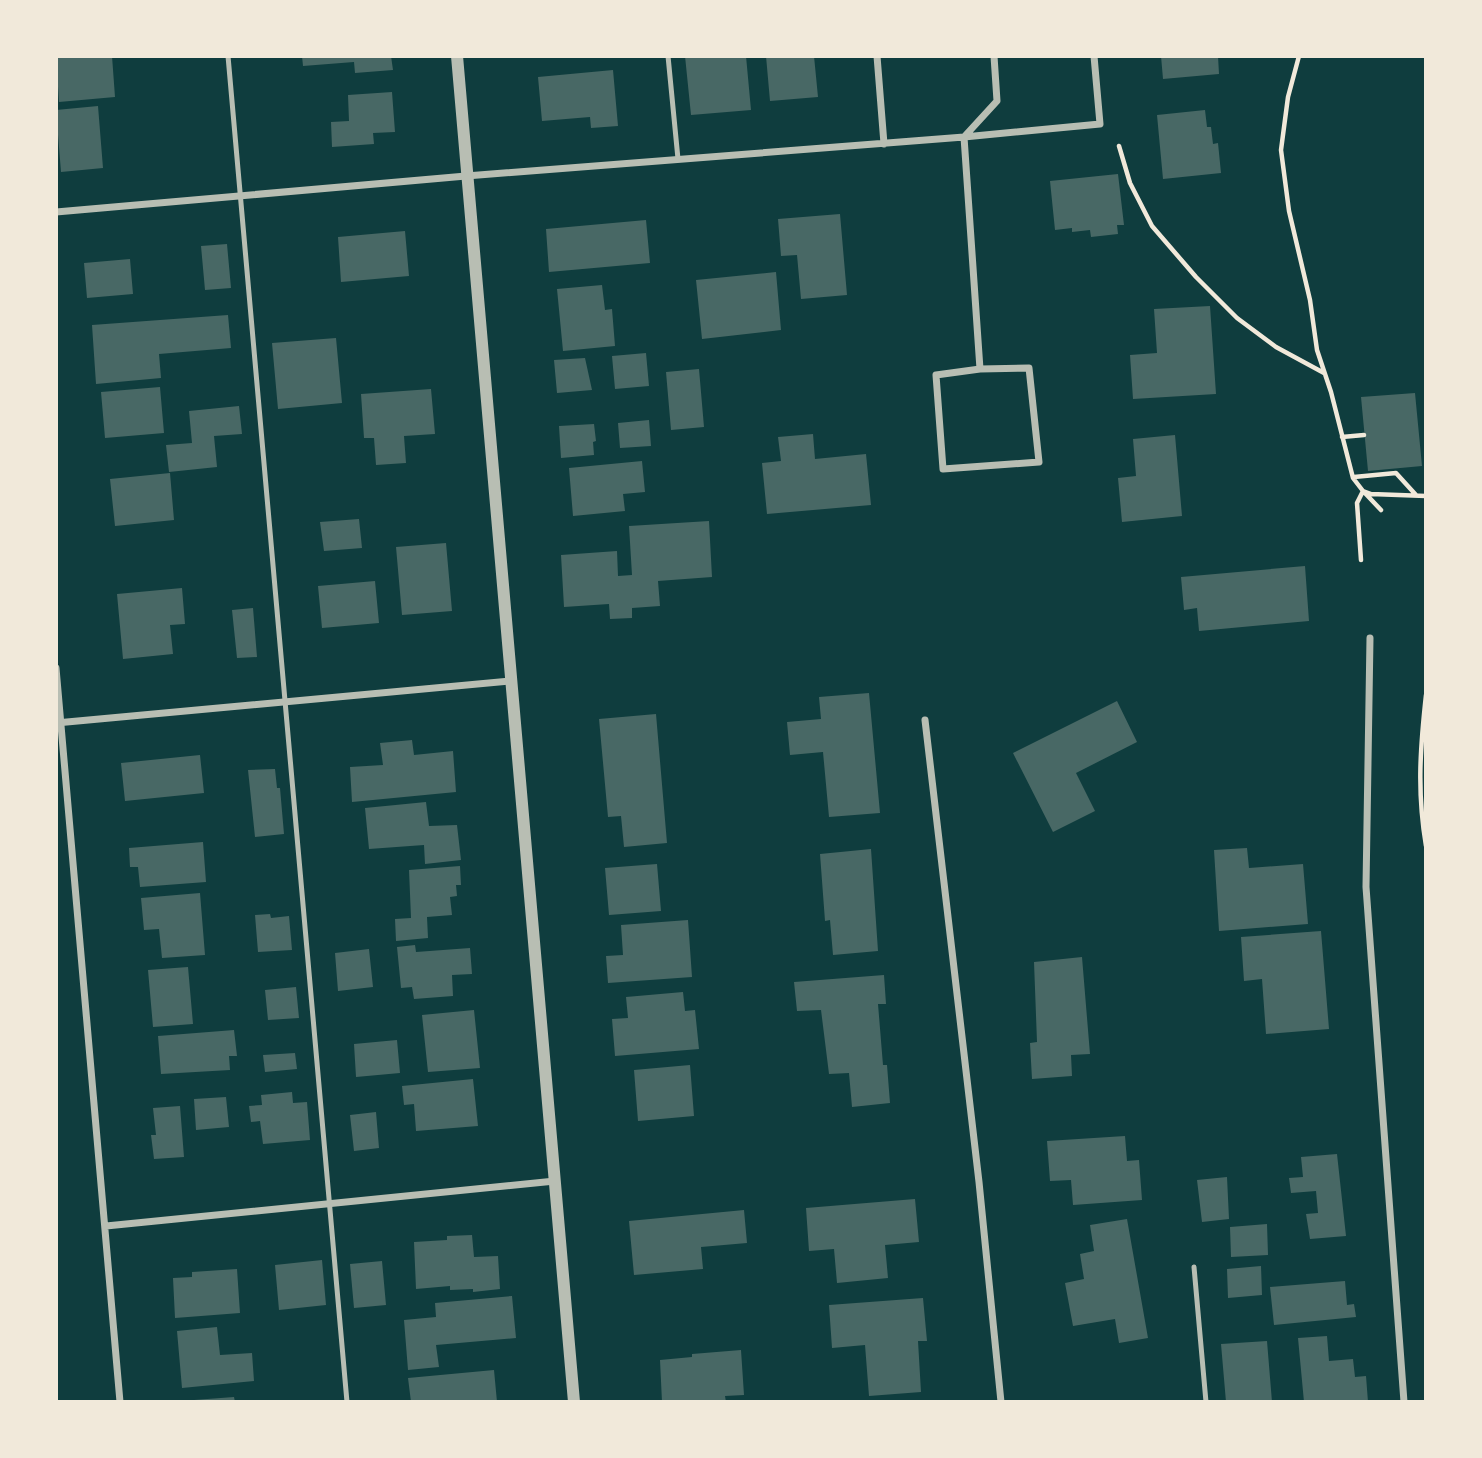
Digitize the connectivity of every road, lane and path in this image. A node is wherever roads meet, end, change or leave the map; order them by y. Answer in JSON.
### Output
{"nodes":[{"id":1,"x":228,"y":56,"type":"edge"},
{"id":2,"x":457,"y":56,"type":"edge"},
{"id":3,"x":668,"y":56,"type":"edge"},
{"id":4,"x":877,"y":56,"type":"edge"},
{"id":5,"x":994,"y":56,"type":"edge"},
{"id":6,"x":1094,"y":56,"type":"edge"},
{"id":7,"x":1299,"y":56,"type":"edge"},
{"id":8,"x":964,"y":137,"type":"junction"},
{"id":9,"x":884,"y":144,"type":"junction"},
{"id":10,"x":1119,"y":146,"type":"dead end"},
{"id":11,"x":678,"y":159,"type":"junction"},
{"id":12,"x":466,"y":176,"type":"junction"},
{"id":13,"x":241,"y":195,"type":"junction"},
{"id":14,"x":56,"y":212,"type":"edge"},
{"id":15,"x":981,"y":369,"type":"junction"},
{"id":16,"x":1324,"y":373,"type":"junction"},
{"id":17,"x":1364,"y":435,"type":"dead end"},
{"id":18,"x":1342,"y":437,"type":"junction"},
{"id":19,"x":1353,"y":478,"type":"junction"},
{"id":20,"x":1363,"y":491,"type":"junction"},
{"id":21,"x":1416,"y":495,"type":"junction"},
{"id":22,"x":1426,"y":496,"type":"edge"},
{"id":23,"x":1381,"y":510,"type":"dead end"},
{"id":24,"x":1361,"y":560,"type":"dead end"},
{"id":25,"x":1370,"y":638,"type":"dead end"},
{"id":26,"x":56,"y":668,"type":"edge"},
{"id":27,"x":511,"y":681,"type":"junction"},
{"id":28,"x":1426,"y":695,"type":"edge"},
{"id":29,"x":286,"y":702,"type":"junction"},
{"id":30,"x":925,"y":720,"type":"dead end"},
{"id":31,"x":58,"y":723,"type":"edge"},
{"id":32,"x":1426,"y":846,"type":"edge"},
{"id":33,"x":555,"y":1181,"type":"junction"},
{"id":34,"x":331,"y":1204,"type":"junction"},
{"id":35,"x":106,"y":1226,"type":"junction"},
{"id":36,"x":1194,"y":1267,"type":"dead end"},
{"id":37,"x":120,"y":1402,"type":"edge"},
{"id":38,"x":347,"y":1402,"type":"edge"},
{"id":39,"x":574,"y":1402,"type":"edge"},
{"id":40,"x":1001,"y":1402,"type":"edge"},
{"id":41,"x":1206,"y":1402,"type":"edge"},
{"id":42,"x":1404,"y":1402,"type":"edge"}],
"edges":[{"from":1,"to":13,"type":"lane"},
{"from":2,"to":12,"type":"street"},
{"from":3,"to":11,"type":"lane"},
{"from":4,"to":9,"type":"street"},
{"from":5,"to":8,"type":"street"},
{"from":6,"to":8,"type":"street"},
{"from":7,"to":16,"type":"path"},
{"from":8,"to":9,"type":"street"},
{"from":8,"to":15,"type":"street"},
{"from":9,"to":11,"type":"street"},
{"from":10,"to":16,"type":"path"},
{"from":11,"to":12,"type":"street"},
{"from":12,"to":13,"type":"street"},
{"from":12,"to":27,"type":"street"},
{"from":13,"to":14,"type":"street"},
{"from":13,"to":29,"type":"lane"},
{"from":15,"to":15,"type":"street"},
{"from":16,"to":18,"type":"path"},
{"from":17,"to":18,"type":"path"},
{"from":18,"to":19,"type":"path"},
{"from":19,"to":20,"type":"path"},
{"from":19,"to":21,"type":"path"},
{"from":20,"to":21,"type":"path"},
{"from":20,"to":23,"type":"path"},
{"from":20,"to":24,"type":"path"},
{"from":21,"to":22,"type":"path"},
{"from":25,"to":42,"type":"street"},
{"from":26,"to":31,"type":"street"},
{"from":27,"to":29,"type":"street"},
{"from":27,"to":33,"type":"street"},
{"from":28,"to":32,"type":"path"},
{"from":29,"to":31,"type":"street"},
{"from":29,"to":34,"type":"lane"},
{"from":30,"to":40,"type":"street"},
{"from":31,"to":35,"type":"street"},
{"from":33,"to":34,"type":"street"},
{"from":33,"to":39,"type":"street"},
{"from":34,"to":35,"type":"street"},
{"from":34,"to":38,"type":"lane"},
{"from":35,"to":37,"type":"street"},
{"from":36,"to":41,"type":"lane"}]}
